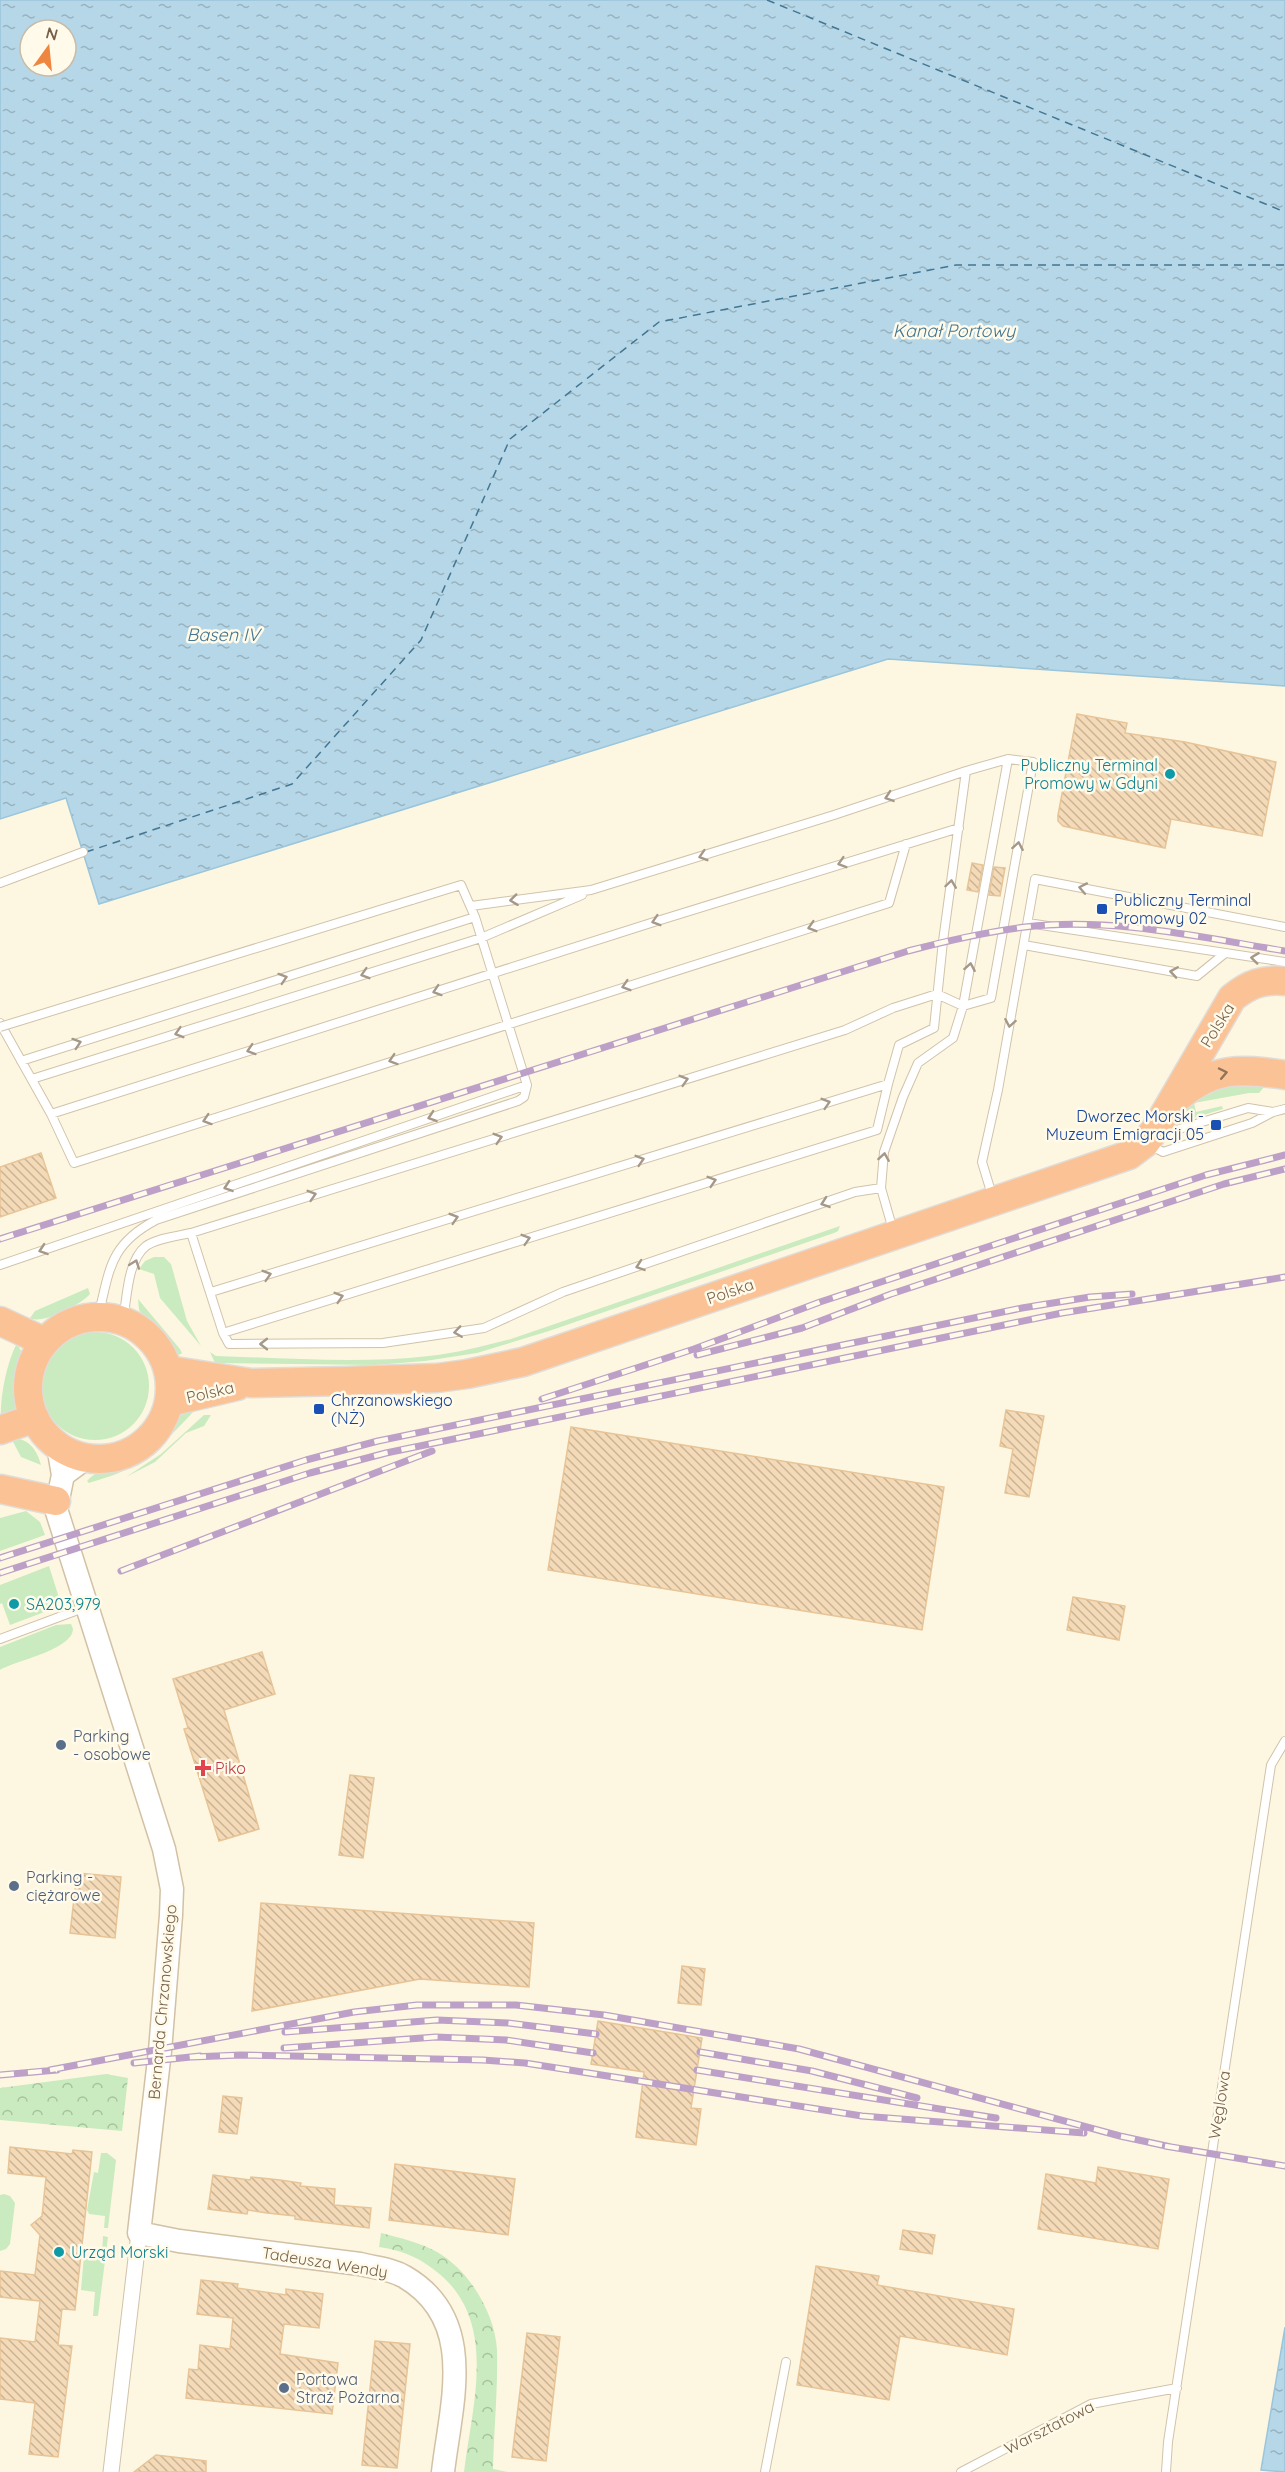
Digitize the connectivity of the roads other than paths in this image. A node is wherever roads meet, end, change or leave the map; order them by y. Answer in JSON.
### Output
{"nodes":[{"id":1,"x":1008,"y":759,"type":"junction"},
{"id":2,"x":966,"y":771,"type":"junction"},
{"id":3,"x":959,"y":828,"type":"junction"},
{"id":4,"x":906,"y":844,"type":"junction"},
{"id":5,"x":0,"y":879,"type":"edge"},
{"id":6,"x":0,"y":884,"type":"edge"},
{"id":7,"x":591,"y":890,"type":"junction"},
{"id":8,"x":471,"y":906,"type":"junction"},
{"id":9,"x":475,"y":917,"type":"junction"},
{"id":10,"x":1028,"y":922,"type":"junction"},
{"id":11,"x":1285,"y":927,"type":"edge"},
{"id":12,"x":481,"y":938,"type":"junction"},
{"id":13,"x":1024,"y":945,"type":"junction"},
{"id":14,"x":1224,"y":954,"type":"junction"},
{"id":15,"x":1285,"y":962,"type":"edge"},
{"id":16,"x":492,"y":974,"type":"junction"},
{"id":17,"x":1285,"y":981,"type":"edge"},
{"id":18,"x":937,"y":994,"type":"junction"},
{"id":19,"x":963,"y":1006,"type":"junction"},
{"id":20,"x":0,"y":1023,"type":"edge"},
{"id":21,"x":508,"y":1023,"type":"junction"},
{"id":22,"x":0,"y":1028,"type":"edge"},
{"id":23,"x":21,"y":1061,"type":"junction"},
{"id":24,"x":1285,"y":1075,"type":"edge"},
{"id":25,"x":32,"y":1079,"type":"junction"},
{"id":26,"x":888,"y":1084,"type":"junction"},
{"id":27,"x":527,"y":1085,"type":"junction"},
{"id":28,"x":1173,"y":1101,"type":"junction"},
{"id":29,"x":1285,"y":1109,"type":"edge"},
{"id":30,"x":1274,"y":1112,"type":"junction"},
{"id":31,"x":51,"y":1114,"type":"junction"},
{"id":32,"x":1151,"y":1135,"type":"junction"},
{"id":33,"x":881,"y":1188,"type":"junction"},
{"id":34,"x":994,"y":1201,"type":"junction"},
{"id":35,"x":191,"y":1233,"type":"junction"},
{"id":36,"x":894,"y":1234,"type":"junction"},
{"id":37,"x":0,"y":1265,"type":"edge"},
{"id":38,"x":212,"y":1292,"type":"junction"},
{"id":39,"x":110,"y":1319,"type":"junction"},
{"id":40,"x":0,"y":1321,"type":"edge"},
{"id":41,"x":224,"y":1333,"type":"junction"},
{"id":42,"x":45,"y":1342,"type":"junction"},
{"id":43,"x":168,"y":1370,"type":"junction"},
{"id":44,"x":251,"y":1383,"type":"junction"},
{"id":45,"x":169,"y":1402,"type":"junction"},
{"id":46,"x":34,"y":1418,"type":"junction"},
{"id":47,"x":0,"y":1430,"type":"edge"},
{"id":48,"x":58,"y":1446,"type":"junction"},
{"id":49,"x":86,"y":1458,"type":"junction"},
{"id":50,"x":59,"y":1488,"type":"junction"},
{"id":51,"x":0,"y":1489,"type":"edge"},
{"id":52,"x":87,"y":1607,"type":"junction"},
{"id":53,"x":0,"y":1639,"type":"edge"},
{"id":54,"x":1285,"y":1741,"type":"edge"},
{"id":55,"x":139,"y":2233,"type":"junction"},
{"id":56,"x":786,"y":2362,"type":"dead end"},
{"id":57,"x":1177,"y":2388,"type":"junction"},
{"id":58,"x":111,"y":2472,"type":"edge"},
{"id":59,"x":443,"y":2472,"type":"edge"},
{"id":60,"x":765,"y":2472,"type":"edge"},
{"id":61,"x":961,"y":2472,"type":"edge"},
{"id":62,"x":1166,"y":2472,"type":"edge"}],
"edges":[{"from":1,"to":2,"type":"lane"},
{"from":19,"to":1,"type":"lane","one_way":true},
{"from":19,"to":1,"type":"lane","one_way":true},
{"from":2,"to":3,"type":"lane"},
{"from":2,"to":7,"type":"lane","one_way":true},
{"from":3,"to":4,"type":"lane"},
{"from":18,"to":3,"type":"lane","one_way":true},
{"from":4,"to":16,"type":"lane","one_way":true},
{"from":4,"to":21,"type":"lane","one_way":true},
{"from":5,"to":6,"type":"lane"},
{"from":7,"to":8,"type":"lane","one_way":true},
{"from":7,"to":12,"type":"lane"},
{"from":8,"to":9,"type":"lane"},
{"from":8,"to":22,"type":"lane","bridge":true},
{"from":9,"to":12,"type":"lane"},
{"from":23,"to":9,"type":"lane","one_way":true},
{"from":11,"to":10,"type":"lane","one_way":true},
{"from":10,"to":13,"type":"lane"},
{"from":10,"to":14,"type":"lane"},
{"from":12,"to":16,"type":"lane"},
{"from":12,"to":25,"type":"lane","one_way":true},
{"from":14,"to":13,"type":"lane","one_way":true},
{"from":13,"to":34,"type":"lane","one_way":true},
{"from":15,"to":14,"type":"lane","one_way":true},
{"from":16,"to":21,"type":"lane"},
{"from":16,"to":31,"type":"lane","one_way":true},
{"from":17,"to":28,"type":"highway","name":"Polska"},
{"from":18,"to":19,"type":"lane"},
{"from":18,"to":26,"type":"lane"},
{"from":35,"to":18,"type":"lane","one_way":true},
{"from":33,"to":19,"type":"lane","one_way":true},
{"from":20,"to":23,"type":"lane"},
{"from":21,"to":27,"type":"lane"},
{"from":21,"to":31,"type":"lane","one_way":true},
{"from":23,"to":25,"type":"lane"},
{"from":28,"to":24,"type":"highway","name":"Polska","one_way":true},
{"from":25,"to":31,"type":"lane"},
{"from":38,"to":26,"type":"lane","one_way":true},
{"from":41,"to":26,"type":"lane","one_way":true},
{"from":27,"to":37,"type":"lane","one_way":true},
{"from":27,"to":39,"type":"lane"},
{"from":28,"to":32,"type":"highway","name":"Polska"},
{"from":29,"to":30,"type":"lane"},
{"from":30,"to":32,"type":"lane"},
{"from":30,"to":32,"type":"lane"},
{"from":32,"to":34,"type":"highway","name":"Polska"},
{"from":33,"to":36,"type":"lane"},
{"from":33,"to":41,"type":"lane","one_way":true},
{"from":34,"to":36,"type":"highway","name":"Polska"},
{"from":35,"to":38,"type":"lane"},
{"from":39,"to":35,"type":"lane","one_way":true},
{"from":36,"to":44,"type":"highway","name":"Polska"},
{"from":38,"to":41,"type":"lane"},
{"from":39,"to":42,"type":"highway"},
{"from":39,"to":43,"type":"highway"},
{"from":40,"to":42,"type":"highway"},
{"from":42,"to":46,"type":"highway"},
{"from":43,"to":44,"type":"highway","name":"Polska"},
{"from":43,"to":45,"type":"highway"},
{"from":44,"to":45,"type":"highway","name":"Polska"},
{"from":45,"to":49,"type":"highway"},
{"from":46,"to":47,"type":"highway"},
{"from":46,"to":48,"type":"highway"},
{"from":48,"to":49,"type":"highway"},
{"from":48,"to":50,"type":"street","name":"Bernarda Chrzanowskiego"},
{"from":49,"to":50,"type":"street"},
{"from":50,"to":51,"type":"highway"},
{"from":50,"to":52,"type":"street","name":"Bernarda Chrzanowskiego"},
{"from":52,"to":53,"type":"lane"},
{"from":52,"to":55,"type":"street","name":"Bernarda Chrzanowskiego"},
{"from":54,"to":57,"type":"lane","name":"Węglowa"},
{"from":55,"to":58,"type":"street","name":"Bernarda Chrzanowskiego"},
{"from":55,"to":59,"type":"street","name":"Tadeusza Wendy"},
{"from":56,"to":60,"type":"lane"},
{"from":57,"to":61,"type":"lane","name":"Warsztatowa"},
{"from":57,"to":62,"type":"lane","name":"Węglowa"}]}
